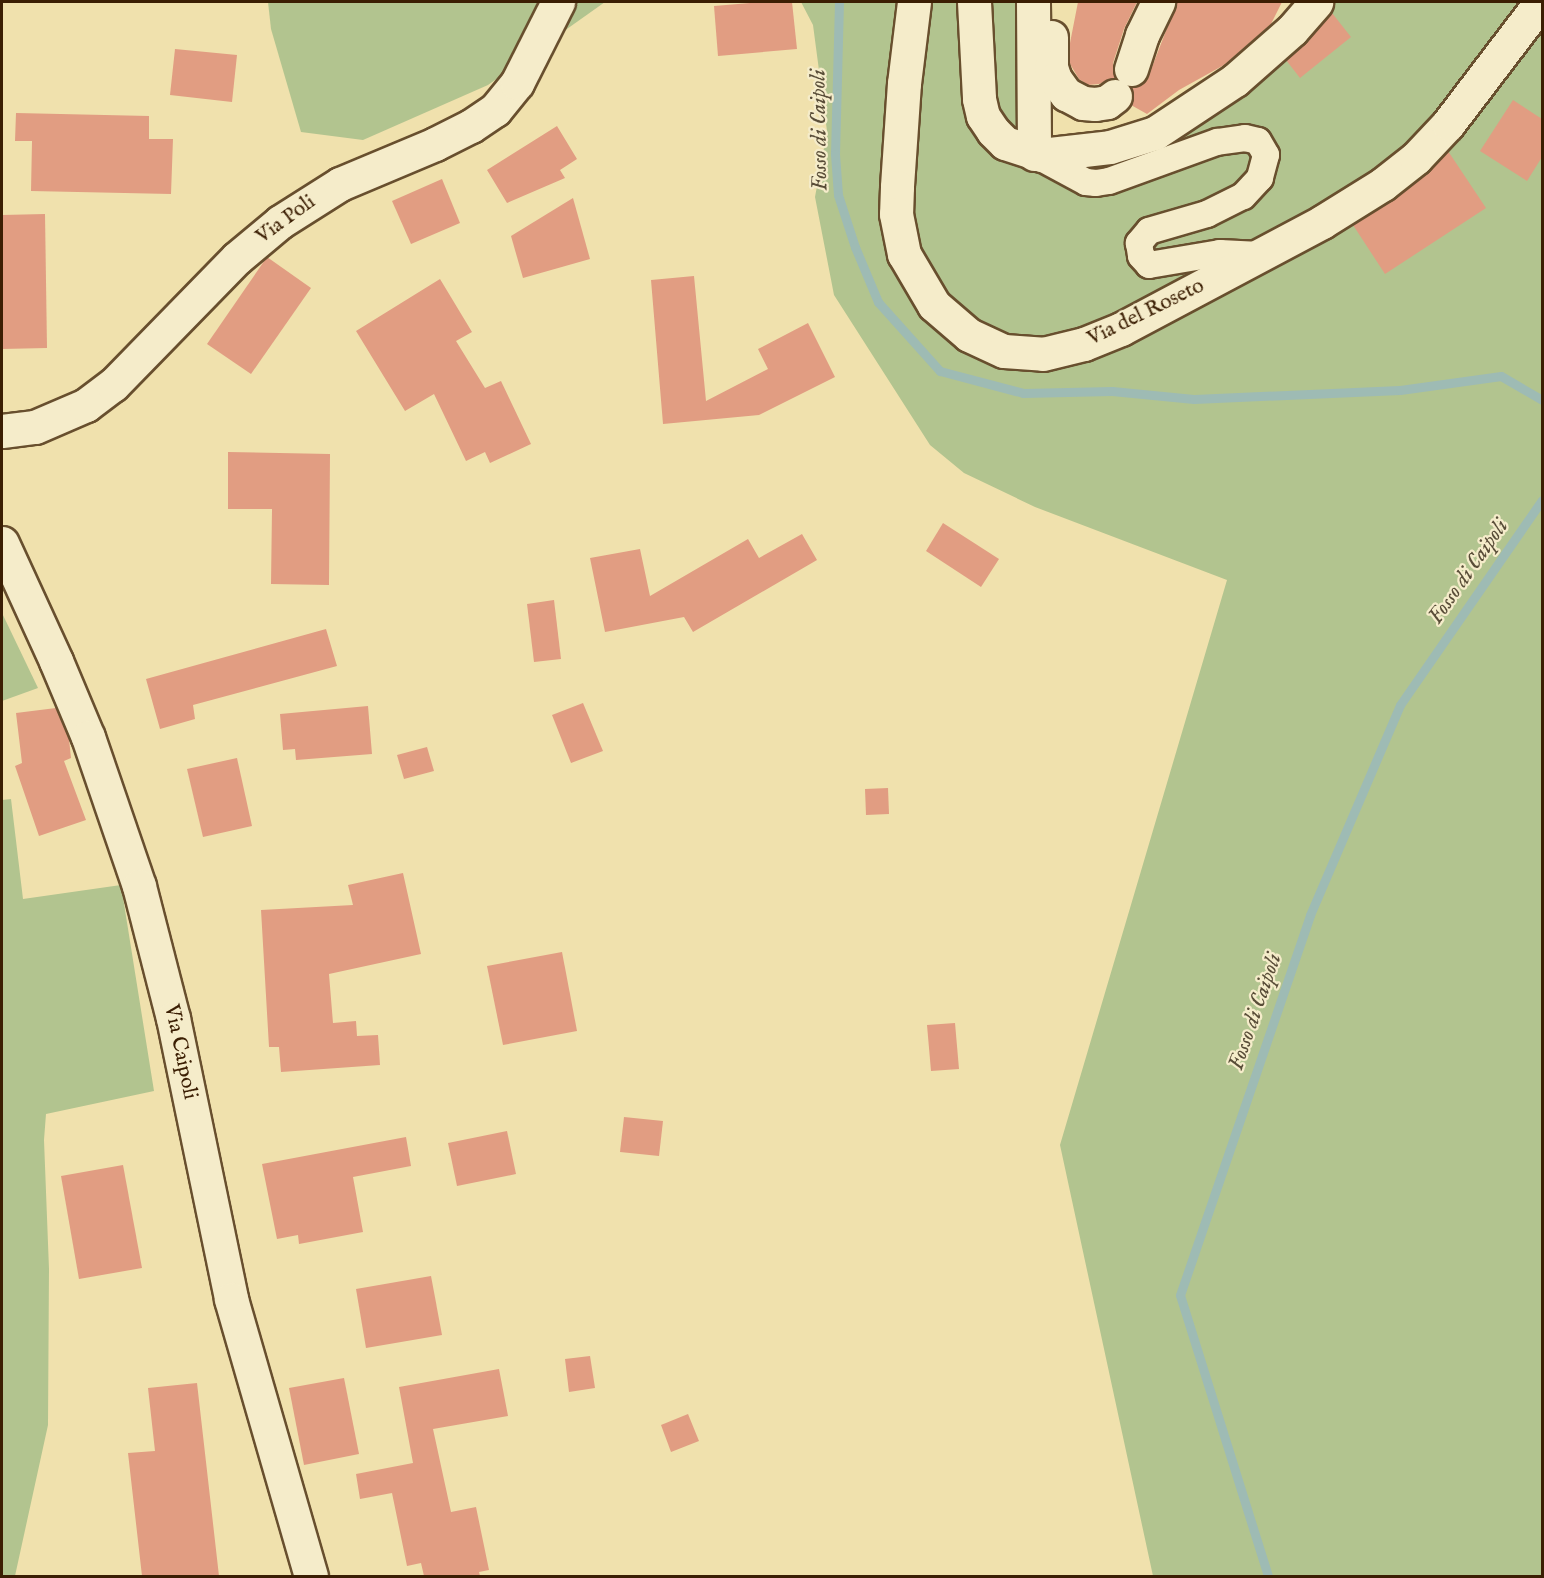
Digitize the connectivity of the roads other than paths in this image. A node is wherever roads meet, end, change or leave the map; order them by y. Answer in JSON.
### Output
{"nodes":[{"id":1,"x":558,"y":2,"type":"edge"},
{"id":2,"x":914,"y":2,"type":"edge"},
{"id":3,"x":974,"y":2,"type":"edge"},
{"id":4,"x":1033,"y":2,"type":"edge"},
{"id":5,"x":1053,"y":2,"type":"edge"},
{"id":6,"x":1158,"y":2,"type":"edge"},
{"id":7,"x":1316,"y":2,"type":"edge"},
{"id":8,"x":1541,"y":2,"type":"edge"},
{"id":9,"x":1034,"y":154,"type":"junction"},
{"id":10,"x":1260,"y":255,"type":"junction"},
{"id":11,"x":2,"y":431,"type":"edge"},
{"id":12,"x":2,"y":543,"type":"edge"},
{"id":13,"x":311,"y":1576,"type":"edge"}],
"edges":[{"from":1,"to":11,"type":"street","name":"Via Poli"},
{"from":2,"to":10,"type":"street","name":"Via del Roseto"},
{"from":3,"to":9,"type":"street"},
{"from":4,"to":9,"type":"street"},
{"from":5,"to":6,"type":"street"},
{"from":7,"to":9,"type":"street"},
{"from":8,"to":10,"type":"street","name":"Via del Roseto"},
{"from":9,"to":10,"type":"street"},
{"from":12,"to":13,"type":"street","name":"Via Caipoli"}]}
